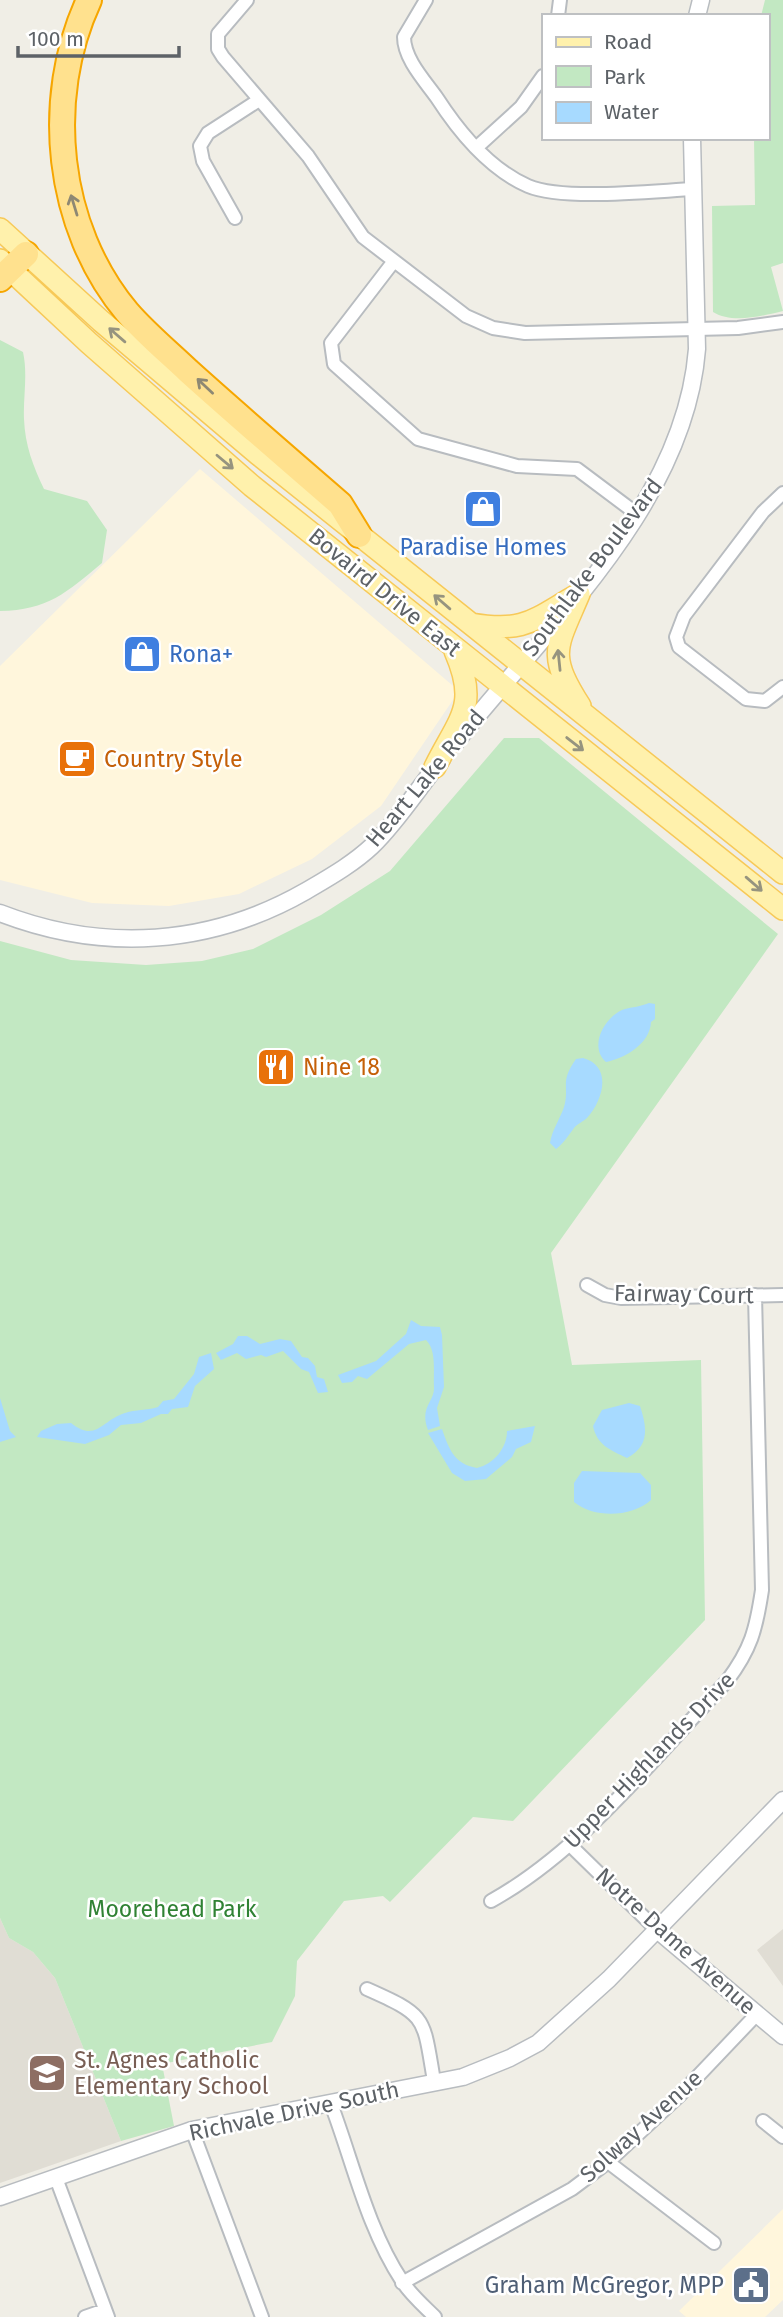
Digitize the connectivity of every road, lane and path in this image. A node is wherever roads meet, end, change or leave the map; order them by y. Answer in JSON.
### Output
{"nodes":[{"id":1,"x":89,"y":0,"type":"edge"},
{"id":2,"x":247,"y":0,"type":"edge"},
{"id":3,"x":426,"y":0,"type":"edge"},
{"id":4,"x":542,"y":77,"type":"edge"},
{"id":5,"x":259,"y":100,"type":"junction"},
{"id":6,"x":692,"y":140,"type":"edge"},
{"id":7,"x":476,"y":148,"type":"junction"},
{"id":8,"x":694,"y":189,"type":"junction"},
{"id":9,"x":235,"y":218,"type":"dead end"},
{"id":10,"x":0,"y":229,"type":"edge"},
{"id":11,"x":394,"y":261,"type":"junction"},
{"id":12,"x":9,"y":265,"type":"edge"},
{"id":13,"x":783,"y":322,"type":"edge"},
{"id":14,"x":697,"y":329,"type":"junction"},
{"id":15,"x":783,"y":492,"type":"edge"},
{"id":16,"x":637,"y":514,"type":"junction"},
{"id":17,"x":359,"y":535,"type":"junction"},
{"id":18,"x":579,"y":594,"type":"junction"},
{"id":19,"x":466,"y":623,"type":"junction"},
{"id":20,"x":452,"y":646,"type":"junction"},
{"id":21,"x":520,"y":665,"type":"junction"},
{"id":22,"x":502,"y":686,"type":"junction"},
{"id":23,"x":783,"y":687,"type":"edge"},
{"id":24,"x":588,"y":720,"type":"junction"},
{"id":25,"x":435,"y":767,"type":"junction"},
{"id":26,"x":783,"y":873,"type":"edge"},
{"id":27,"x":783,"y":909,"type":"edge"},
{"id":28,"x":0,"y":913,"type":"edge"},
{"id":29,"x":587,"y":1285,"type":"dead end"},
{"id":30,"x":755,"y":1295,"type":"junction"},
{"id":31,"x":783,"y":1295,"type":"edge"},
{"id":32,"x":783,"y":1800,"type":"edge"},
{"id":33,"x":570,"y":1845,"type":"junction"},
{"id":34,"x":491,"y":1901,"type":"dead end"},
{"id":35,"x":656,"y":1929,"type":"junction"},
{"id":36,"x":367,"y":1989,"type":"dead end"},
{"id":37,"x":757,"y":2014,"type":"junction"},
{"id":38,"x":783,"y":2036,"type":"edge"},
{"id":39,"x":434,"y":2081,"type":"junction"},
{"id":40,"x":331,"y":2104,"type":"junction"},
{"id":41,"x":763,"y":2120,"type":"dead end"},
{"id":42,"x":191,"y":2130,"type":"junction"},
{"id":43,"x":783,"y":2137,"type":"edge"},
{"id":44,"x":608,"y":2162,"type":"junction"},
{"id":45,"x":56,"y":2178,"type":"junction"},
{"id":46,"x":0,"y":2197,"type":"edge"},
{"id":47,"x":714,"y":2243,"type":"dead end"},
{"id":48,"x":402,"y":2283,"type":"junction"},
{"id":49,"x":107,"y":2314,"type":"edge"},
{"id":50,"x":85,"y":2317,"type":"edge"},
{"id":51,"x":261,"y":2317,"type":"edge"},
{"id":52,"x":435,"y":2317,"type":"edge"}],
"edges":[{"from":17,"to":1,"type":"highway","one_way":true},
{"from":2,"to":5,"type":"street"},
{"from":3,"to":7,"type":"street"},
{"from":4,"to":7,"type":"street"},
{"from":5,"to":9,"type":"street"},
{"from":5,"to":11,"type":"street"},
{"from":6,"to":8,"type":"street","name":"Southlake Boulevard"},
{"from":7,"to":8,"type":"street"},
{"from":8,"to":14,"type":"street","name":"Southlake Boulevard"},
{"from":10,"to":12,"type":"main road","name":"Bovaird Drive East"},
{"from":11,"to":14,"type":"street"},
{"from":11,"to":16,"type":"street"},
{"from":17,"to":12,"type":"main road","name":"Bovaird Drive East","one_way":true},
{"from":12,"to":20,"type":"main road","name":"Bovaird Drive East","one_way":true},
{"from":13,"to":14,"type":"street"},
{"from":14,"to":16,"type":"street","name":"Southlake Boulevard"},
{"from":15,"to":23,"type":"street"},
{"from":16,"to":18,"type":"street","name":"Southlake Boulevard"},
{"from":19,"to":17,"type":"main road","name":"Bovaird Drive East","one_way":true},
{"from":18,"to":19,"type":"main road"},
{"from":18,"to":21,"type":"street","name":"Southlake Boulevard"},
{"from":24,"to":18,"type":"main road","one_way":true},
{"from":19,"to":21,"type":"main road","name":"Bovaird Drive East"},
{"from":20,"to":22,"type":"main road","name":"Bovaird Drive East"},
{"from":20,"to":25,"type":"main road"},
{"from":21,"to":22,"type":"street","name":"Heart Lake Road"},
{"from":21,"to":24,"type":"main road","name":"Bovaird Drive East"},
{"from":22,"to":25,"type":"street","name":"Heart Lake Road"},
{"from":22,"to":27,"type":"main road","name":"Bovaird Drive East","one_way":true},
{"from":24,"to":26,"type":"main road","name":"Bovaird Drive East"},
{"from":25,"to":28,"type":"street","name":"Heart Lake Road"},
{"from":29,"to":30,"type":"street","name":"Fairway Court"},
{"from":30,"to":31,"type":"street","name":"Fairway Court"},
{"from":30,"to":33,"type":"street","name":"Upper Highlands Drive"},
{"from":32,"to":35,"type":"street","name":"Richvale Drive South"},
{"from":33,"to":34,"type":"street","name":"Upper Highlands Drive"},
{"from":33,"to":35,"type":"street","name":"Notre Dame Avenue"},
{"from":35,"to":37,"type":"street","name":"Notre Dame Avenue"},
{"from":35,"to":39,"type":"street","name":"Richvale Drive South"},
{"from":36,"to":39,"type":"street"},
{"from":37,"to":38,"type":"street","name":"Notre Dame Avenue"},
{"from":37,"to":44,"type":"street","name":"Solway Avenue"},
{"from":39,"to":40,"type":"street","name":"Richvale Drive South"},
{"from":40,"to":42,"type":"street","name":"Richvale Drive South"},
{"from":40,"to":48,"type":"street"},
{"from":41,"to":43,"type":"street"},
{"from":42,"to":45,"type":"street","name":"Richvale Drive South"},
{"from":42,"to":51,"type":"street"},
{"from":44,"to":47,"type":"street"},
{"from":44,"to":48,"type":"street","name":"Solway Avenue"},
{"from":45,"to":46,"type":"street","name":"Richvale Drive South"},
{"from":45,"to":49,"type":"street"},
{"from":48,"to":52,"type":"street"},
{"from":49,"to":50,"type":"street"}]}
